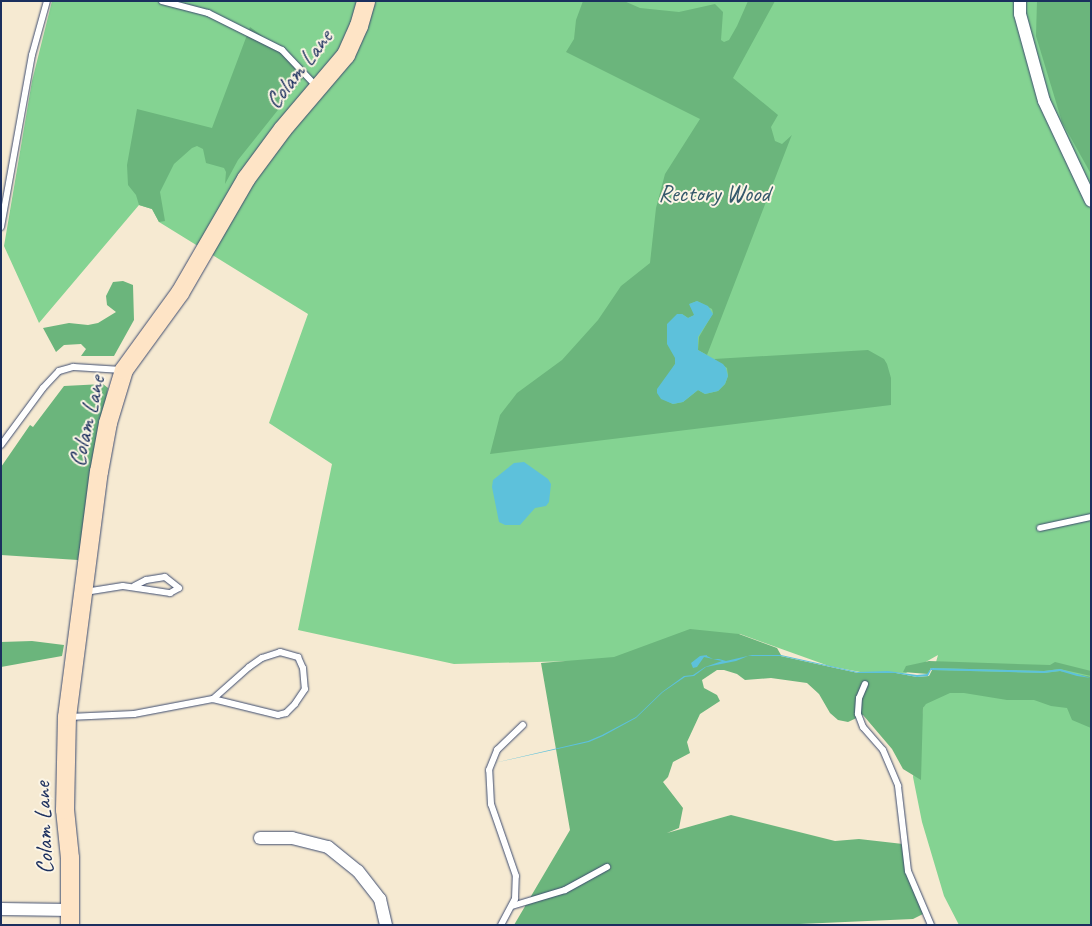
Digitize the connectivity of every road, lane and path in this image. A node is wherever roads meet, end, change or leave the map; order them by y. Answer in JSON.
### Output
{"nodes":[{"id":1,"x":47,"y":1,"type":"edge"},
{"id":2,"x":162,"y":1,"type":"edge"},
{"id":3,"x":366,"y":1,"type":"edge"},
{"id":4,"x":1020,"y":1,"type":"edge"},
{"id":5,"x":317,"y":88,"type":"junction"},
{"id":6,"x":1091,"y":201,"type":"edge"},
{"id":7,"x":1,"y":227,"type":"edge"},
{"id":8,"x":124,"y":370,"type":"junction"},
{"id":9,"x":1,"y":445,"type":"edge"},
{"id":10,"x":1091,"y":517,"type":"edge"},
{"id":11,"x":1040,"y":528,"type":"dead end"},
{"id":12,"x":134,"y":586,"type":"junction"},
{"id":13,"x":82,"y":593,"type":"junction"},
{"id":14,"x":865,"y":684,"type":"dead end"},
{"id":15,"x":214,"y":699,"type":"junction"},
{"id":16,"x":67,"y":717,"type":"junction"},
{"id":17,"x":523,"y":725,"type":"dead end"},
{"id":18,"x":260,"y":838,"type":"dead end"},
{"id":19,"x":607,"y":867,"type":"dead end"},
{"id":20,"x":512,"y":906,"type":"junction"},
{"id":21,"x":1,"y":909,"type":"edge"},
{"id":22,"x":70,"y":917,"type":"edge"},
{"id":23,"x":386,"y":925,"type":"edge"},
{"id":24,"x":501,"y":925,"type":"edge"},
{"id":25,"x":931,"y":925,"type":"edge"}],
"edges":[{"from":1,"to":7,"type":"lane"},
{"from":2,"to":5,"type":"lane"},
{"from":3,"to":5,"type":"street","name":"Colam Lane"},
{"from":4,"to":6,"type":"street"},
{"from":5,"to":8,"type":"street","name":"Colam Lane"},
{"from":8,"to":9,"type":"lane"},
{"from":8,"to":13,"type":"street","name":"Colam Lane"},
{"from":10,"to":11,"type":"lane"},
{"from":12,"to":12,"type":"lane"},
{"from":12,"to":13,"type":"lane"},
{"from":13,"to":16,"type":"street","name":"Colam Lane"},
{"from":14,"to":25,"type":"lane"},
{"from":15,"to":15,"type":"lane"},
{"from":15,"to":16,"type":"lane"},
{"from":16,"to":22,"type":"street","name":"Colam Lane"},
{"from":17,"to":20,"type":"lane"},
{"from":18,"to":23,"type":"street"},
{"from":19,"to":20,"type":"lane"},
{"from":20,"to":24,"type":"lane"},
{"from":21,"to":22,"type":"street"}]}
